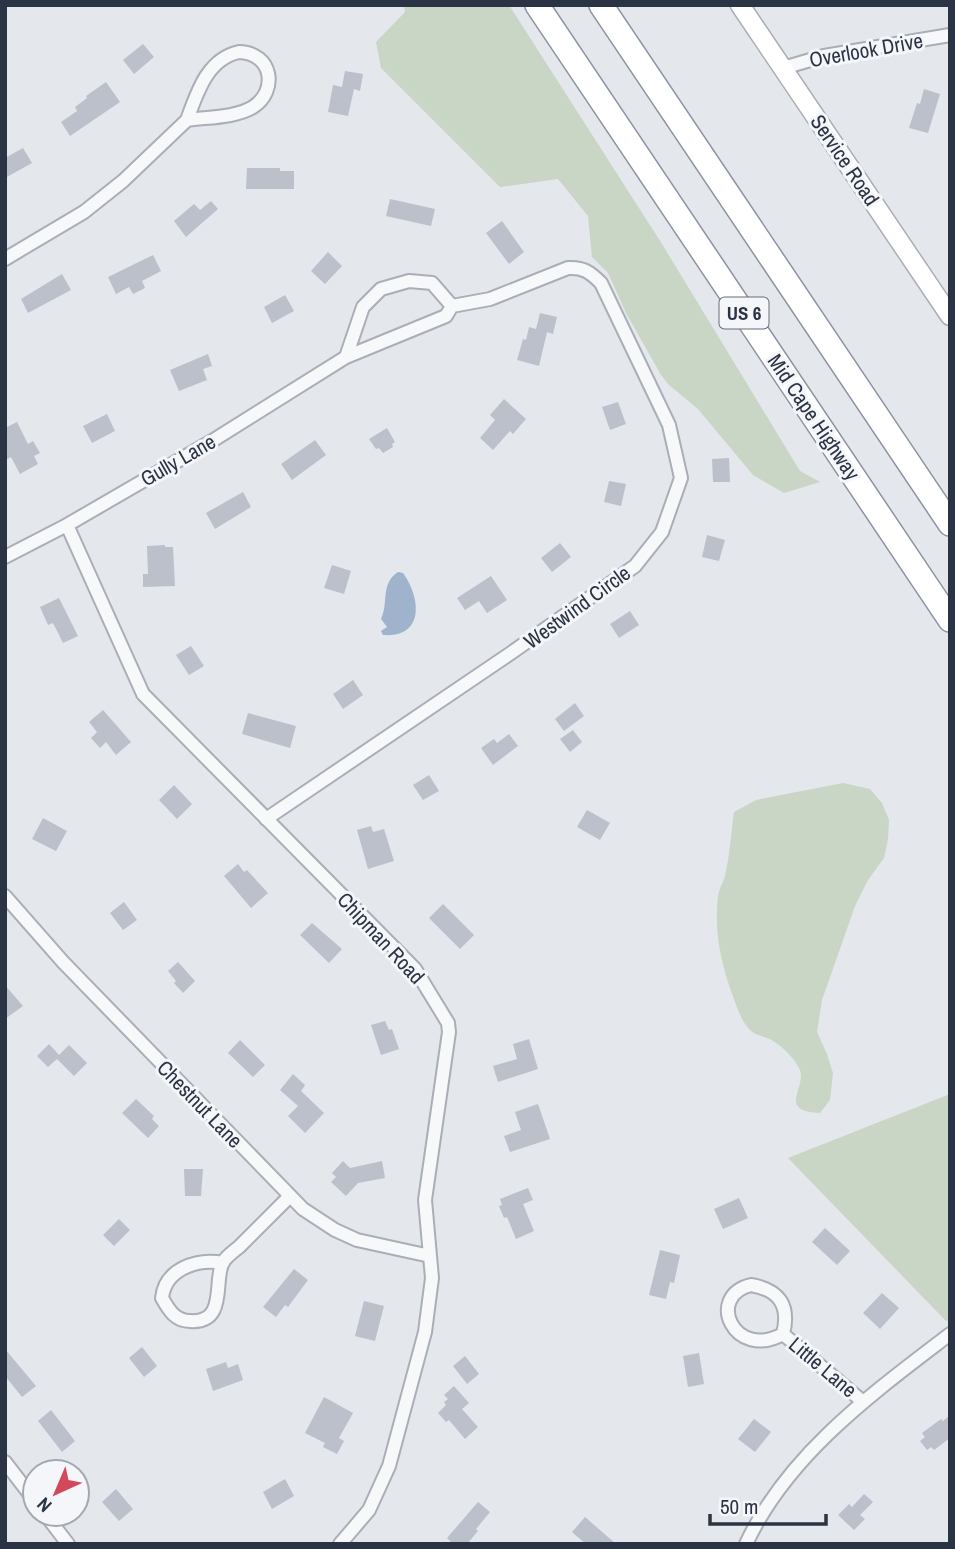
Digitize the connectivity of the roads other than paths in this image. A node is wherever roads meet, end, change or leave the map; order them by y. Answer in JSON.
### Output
{"nodes":[{"id":1,"x":537,"y":5,"type":"edge"},
{"id":2,"x":601,"y":5,"type":"edge"},
{"id":3,"x":740,"y":5,"type":"edge"},
{"id":4,"x":950,"y":35,"type":"edge"},
{"id":5,"x":783,"y":68,"type":"junction"},
{"id":6,"x":187,"y":120,"type":"junction"},
{"id":7,"x":5,"y":259,"type":"edge"},
{"id":8,"x":452,"y":306,"type":"junction"},
{"id":9,"x":950,"y":316,"type":"edge"},
{"id":10,"x":346,"y":357,"type":"junction"},
{"id":11,"x":950,"y":524,"type":"edge"},
{"id":12,"x":67,"y":525,"type":"junction"},
{"id":13,"x":6,"y":553,"type":"edge"},
{"id":14,"x":950,"y":620,"type":"edge"},
{"id":15,"x":266,"y":819,"type":"junction"},
{"id":16,"x":5,"y":896,"type":"edge"},
{"id":17,"x":290,"y":1196,"type":"junction"},
{"id":18,"x":430,"y":1256,"type":"junction"},
{"id":19,"x":222,"y":1263,"type":"junction"},
{"id":20,"x":783,"y":1334,"type":"junction"},
{"id":21,"x":950,"y":1334,"type":"edge"},
{"id":22,"x":862,"y":1401,"type":"junction"},
{"id":23,"x":5,"y":1462,"type":"edge"},
{"id":24,"x":21,"y":1483,"type":"edge"},
{"id":25,"x":56,"y":1528,"type":"edge"},
{"id":26,"x":68,"y":1544,"type":"edge"},
{"id":27,"x":340,"y":1544,"type":"edge"},
{"id":28,"x":746,"y":1544,"type":"edge"}],
"edges":[{"from":1,"to":14,"type":"highway","name":"Mid Cape Highway","number":"US 6"},
{"from":2,"to":11,"type":"highway","number":"US 6"},
{"from":3,"to":5,"type":"street","name":"Service Road"},
{"from":4,"to":5,"type":"street","name":"Overlook Drive"},
{"from":5,"to":9,"type":"street","name":"Service Road"},
{"from":6,"to":6,"type":"street"},
{"from":6,"to":7,"type":"street"},
{"from":8,"to":10,"type":"street","name":"Gully Lane"},
{"from":8,"to":10,"type":"street"},
{"from":8,"to":15,"type":"street","name":"Westwind Circle"},
{"from":10,"to":12,"type":"street","name":"Gully Lane"},
{"from":12,"to":13,"type":"street","name":"Gully Lane"},
{"from":12,"to":15,"type":"street","name":"Chipman Road"},
{"from":15,"to":18,"type":"street","name":"Chipman Road"},
{"from":16,"to":17,"type":"street","name":"Chestnut Lane"},
{"from":17,"to":18,"type":"street","name":"Chestnut Lane"},
{"from":17,"to":19,"type":"street"},
{"from":18,"to":27,"type":"street","name":"Chipman Road"},
{"from":19,"to":19,"type":"street"},
{"from":20,"to":20,"type":"street","name":"Little Lane"},
{"from":20,"to":22,"type":"street","name":"Little Lane"},
{"from":21,"to":22,"type":"street"},
{"from":22,"to":28,"type":"street"},
{"from":23,"to":24,"type":"street"},
{"from":25,"to":26,"type":"street"}]}
